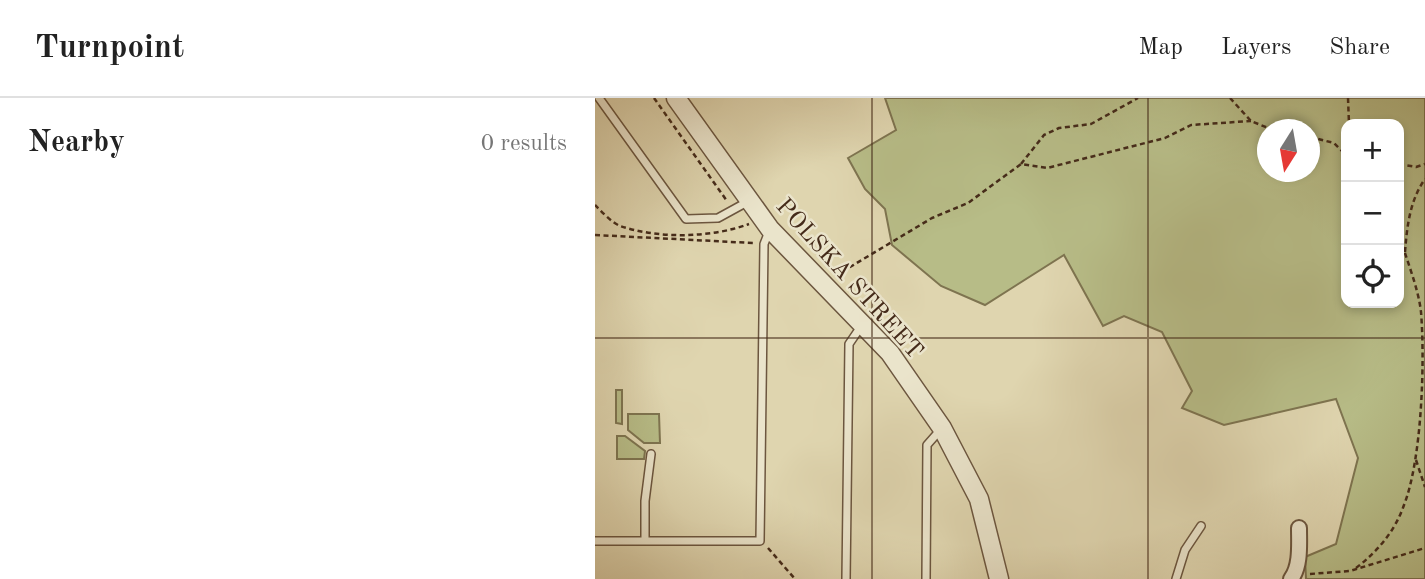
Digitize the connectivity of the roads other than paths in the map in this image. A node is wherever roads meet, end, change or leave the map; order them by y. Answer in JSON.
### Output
{"nodes":[{"id":1,"x":599,"y":98,"type":"edge"},
{"id":2,"x":676,"y":98,"type":"edge"},
{"id":3,"x":741,"y":205,"type":"junction"},
{"id":4,"x":765,"y":230,"type":"junction"},
{"id":5,"x":863,"y":324,"type":"junction"},
{"id":6,"x":941,"y":428,"type":"junction"},
{"id":7,"x":651,"y":454,"type":"dead end"},
{"id":8,"x":1201,"y":526,"type":"dead end"},
{"id":9,"x":1299,"y":528,"type":"dead end"},
{"id":10,"x":645,"y":540,"type":"junction"},
{"id":11,"x":595,"y":541,"type":"edge"},
{"id":12,"x":1293,"y":576,"type":"edge"},
{"id":13,"x":846,"y":579,"type":"edge"},
{"id":14,"x":926,"y":579,"type":"edge"},
{"id":15,"x":999,"y":579,"type":"edge"},
{"id":16,"x":1176,"y":579,"type":"edge"}],
"edges":[{"from":1,"to":3,"type":"lane"},
{"from":2,"to":3,"type":"street","name":"POLSKA STREET"},
{"from":3,"to":4,"type":"street","name":"POLSKA STREET"},
{"from":4,"to":5,"type":"street","name":"POLSKA STREET"},
{"from":4,"to":10,"type":"lane"},
{"from":5,"to":6,"type":"street","name":"POLSKA STREET"},
{"from":5,"to":13,"type":"lane"},
{"from":6,"to":14,"type":"lane"},
{"from":6,"to":15,"type":"street","name":"POLSKA STREET"},
{"from":7,"to":10,"type":"lane"},
{"from":8,"to":16,"type":"lane"},
{"from":9,"to":12,"type":"street"},
{"from":10,"to":11,"type":"lane"}]}
